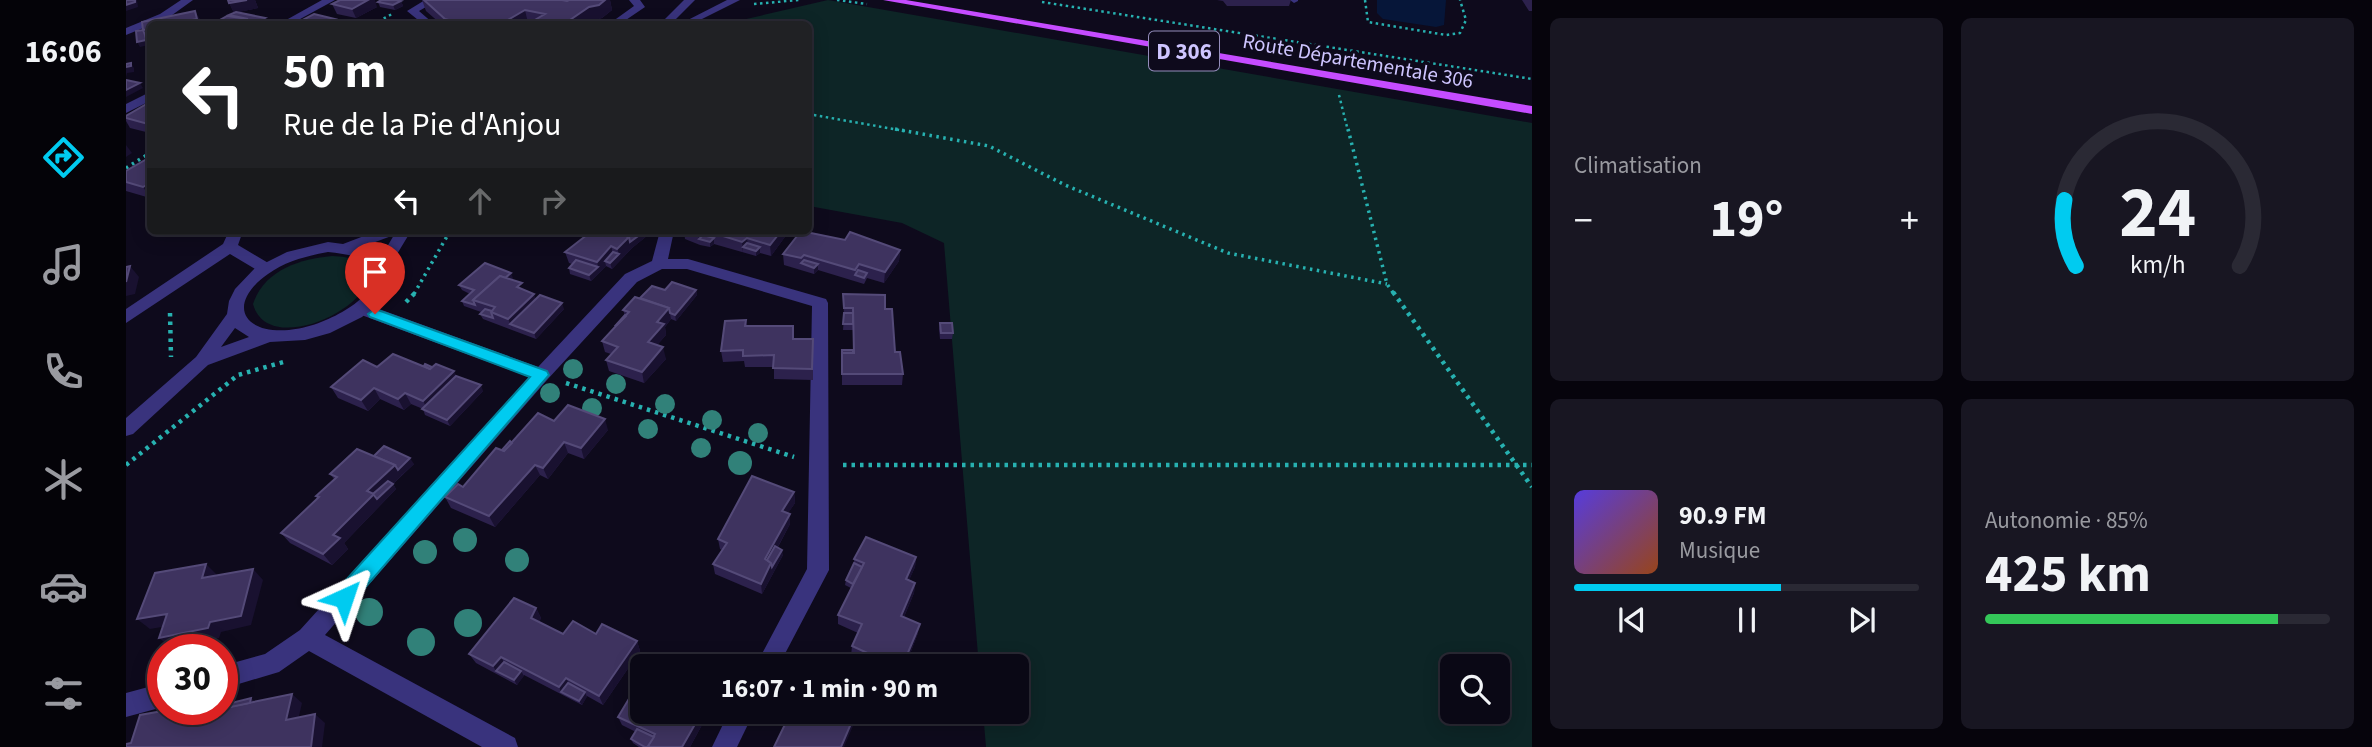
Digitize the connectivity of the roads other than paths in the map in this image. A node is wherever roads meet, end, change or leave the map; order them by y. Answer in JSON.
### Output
{"nodes":[{"id":1,"x":188,"y":0,"type":"edge"},
{"id":2,"x":330,"y":0,"type":"edge"},
{"id":3,"x":433,"y":0,"type":"edge"},
{"id":4,"x":634,"y":0,"type":"edge"},
{"id":5,"x":690,"y":0,"type":"edge"},
{"id":6,"x":735,"y":0,"type":"edge"},
{"id":7,"x":888,"y":0,"type":"edge"},
{"id":8,"x":951,"y":0,"type":"edge"},
{"id":9,"x":152,"y":21,"type":"edge"},
{"id":10,"x":290,"y":21,"type":"edge"},
{"id":11,"x":425,"y":21,"type":"edge"},
{"id":12,"x":619,"y":21,"type":"edge"},
{"id":13,"x":668,"y":21,"type":"edge"},
{"id":14,"x":691,"y":21,"type":"edge"},
{"id":15,"x":147,"y":23,"type":"edge"},
{"id":16,"x":126,"y":32,"type":"edge"},
{"id":17,"x":147,"y":98,"type":"edge"},
{"id":18,"x":1532,"y":98,"type":"edge"},
{"id":19,"x":126,"y":109,"type":"edge"},
{"id":20,"x":1532,"y":110,"type":"edge"},
{"id":21,"x":234,"y":235,"type":"edge"},
{"id":22,"x":380,"y":235,"type":"edge"},
{"id":23,"x":402,"y":235,"type":"edge"},
{"id":24,"x":666,"y":235,"type":"edge"},
{"id":25,"x":230,"y":247,"type":"junction"},
{"id":26,"x":348,"y":247,"type":"junction"},
{"id":27,"x":659,"y":264,"type":"junction"},
{"id":28,"x":382,"y":267,"type":"junction"},
{"id":29,"x":265,"y":268,"type":"junction"},
{"id":30,"x":362,"y":309,"type":"junction"},
{"id":31,"x":235,"y":316,"type":"junction"},
{"id":32,"x":126,"y":317,"type":"edge"},
{"id":33,"x":266,"y":337,"type":"junction"},
{"id":34,"x":202,"y":361,"type":"junction"},
{"id":35,"x":541,"y":375,"type":"junction"},
{"id":36,"x":126,"y":429,"type":"edge"},
{"id":37,"x":308,"y":638,"type":"junction"},
{"id":38,"x":773,"y":654,"type":"edge"},
{"id":39,"x":238,"y":673,"type":"edge"},
{"id":40,"x":147,"y":699,"type":"edge"},
{"id":41,"x":126,"y":705,"type":"edge"},
{"id":42,"x":735,"y":724,"type":"edge"},
{"id":43,"x":506,"y":747,"type":"edge"},
{"id":44,"x":723,"y":747,"type":"edge"}],
"edges":[{"from":1,"to":9,"type":"street"},
{"from":2,"to":10,"type":"street"},
{"from":3,"to":11,"type":"street"},
{"from":4,"to":12,"type":"street"},
{"from":5,"to":13,"type":"street"},
{"from":6,"to":14,"type":"street"},
{"from":7,"to":20,"type":"main road","name":"Route Départementale 306","number":"D 306"},
{"from":8,"to":18,"type":"main road","name":"Route Départementale 306","number":"D 306"},
{"from":15,"to":16,"type":"street"},
{"from":17,"to":19,"type":"street"},
{"from":21,"to":25,"type":"street"},
{"from":22,"to":26,"type":"street"},
{"from":23,"to":28,"type":"street"},
{"from":24,"to":27,"type":"street"},
{"from":25,"to":29,"type":"street"},
{"from":25,"to":32,"type":"street"},
{"from":26,"to":28,"type":"street"},
{"from":26,"to":29,"type":"street"},
{"from":27,"to":35,"type":"street"},
{"from":27,"to":38,"type":"street"},
{"from":28,"to":30,"type":"street"},
{"from":29,"to":31,"type":"street"},
{"from":30,"to":33,"type":"street"},
{"from":30,"to":35,"type":"street"},
{"from":31,"to":33,"type":"street"},
{"from":31,"to":34,"type":"street"},
{"from":33,"to":34,"type":"street"},
{"from":34,"to":36,"type":"street"},
{"from":35,"to":37,"type":"street"},
{"from":37,"to":39,"type":"street"},
{"from":37,"to":43,"type":"street"},
{"from":40,"to":41,"type":"street"},
{"from":42,"to":44,"type":"street"}]}
